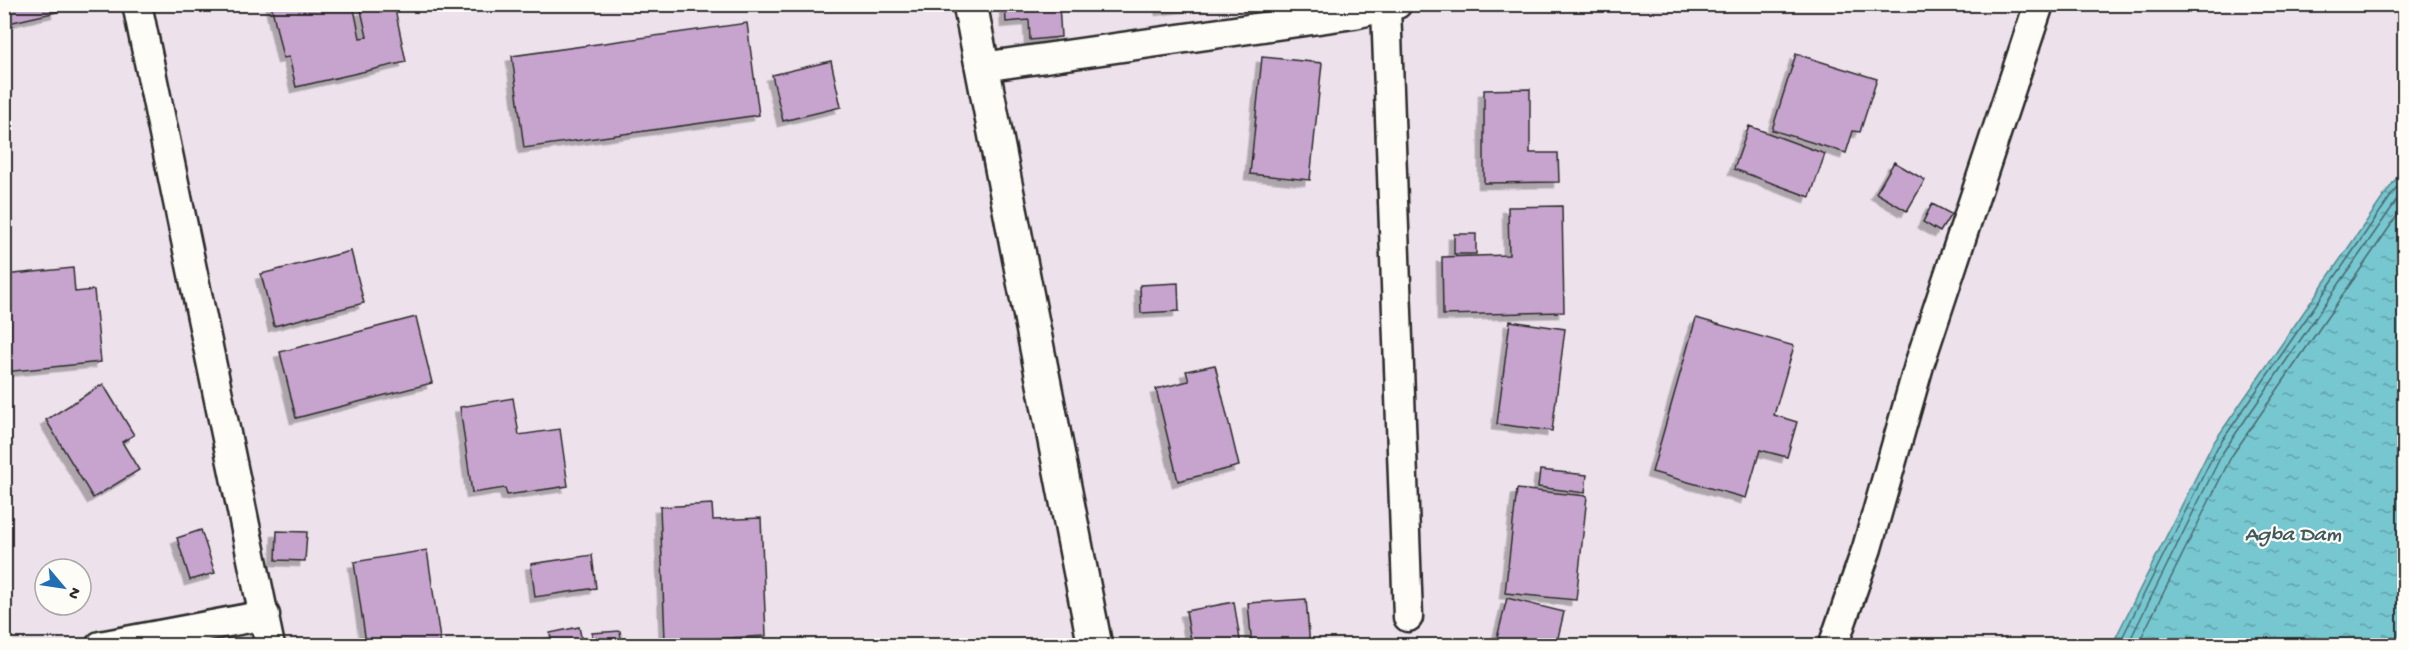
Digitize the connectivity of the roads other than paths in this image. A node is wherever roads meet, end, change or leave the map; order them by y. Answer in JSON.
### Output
{"nodes":[{"id":1,"x":137,"y":4,"type":"edge"},
{"id":2,"x":970,"y":4,"type":"edge"},
{"id":3,"x":2039,"y":4,"type":"edge"},
{"id":4,"x":1391,"y":6,"type":"edge"},
{"id":5,"x":982,"y":67,"type":"junction"},
{"id":6,"x":265,"y":615,"type":"junction"},
{"id":7,"x":1408,"y":617,"type":"dead end"},
{"id":8,"x":100,"y":645,"type":"edge"},
{"id":9,"x":270,"y":645,"type":"edge"},
{"id":10,"x":1095,"y":645,"type":"edge"},
{"id":11,"x":1833,"y":645,"type":"edge"}],
"edges":[{"from":1,"to":6,"type":"street"},
{"from":2,"to":5,"type":"main road"},
{"from":3,"to":11,"type":"street"},
{"from":4,"to":5,"type":"street"},
{"from":4,"to":7,"type":"street"},
{"from":5,"to":10,"type":"main road"},
{"from":6,"to":8,"type":"street"},
{"from":6,"to":9,"type":"street"}]}
